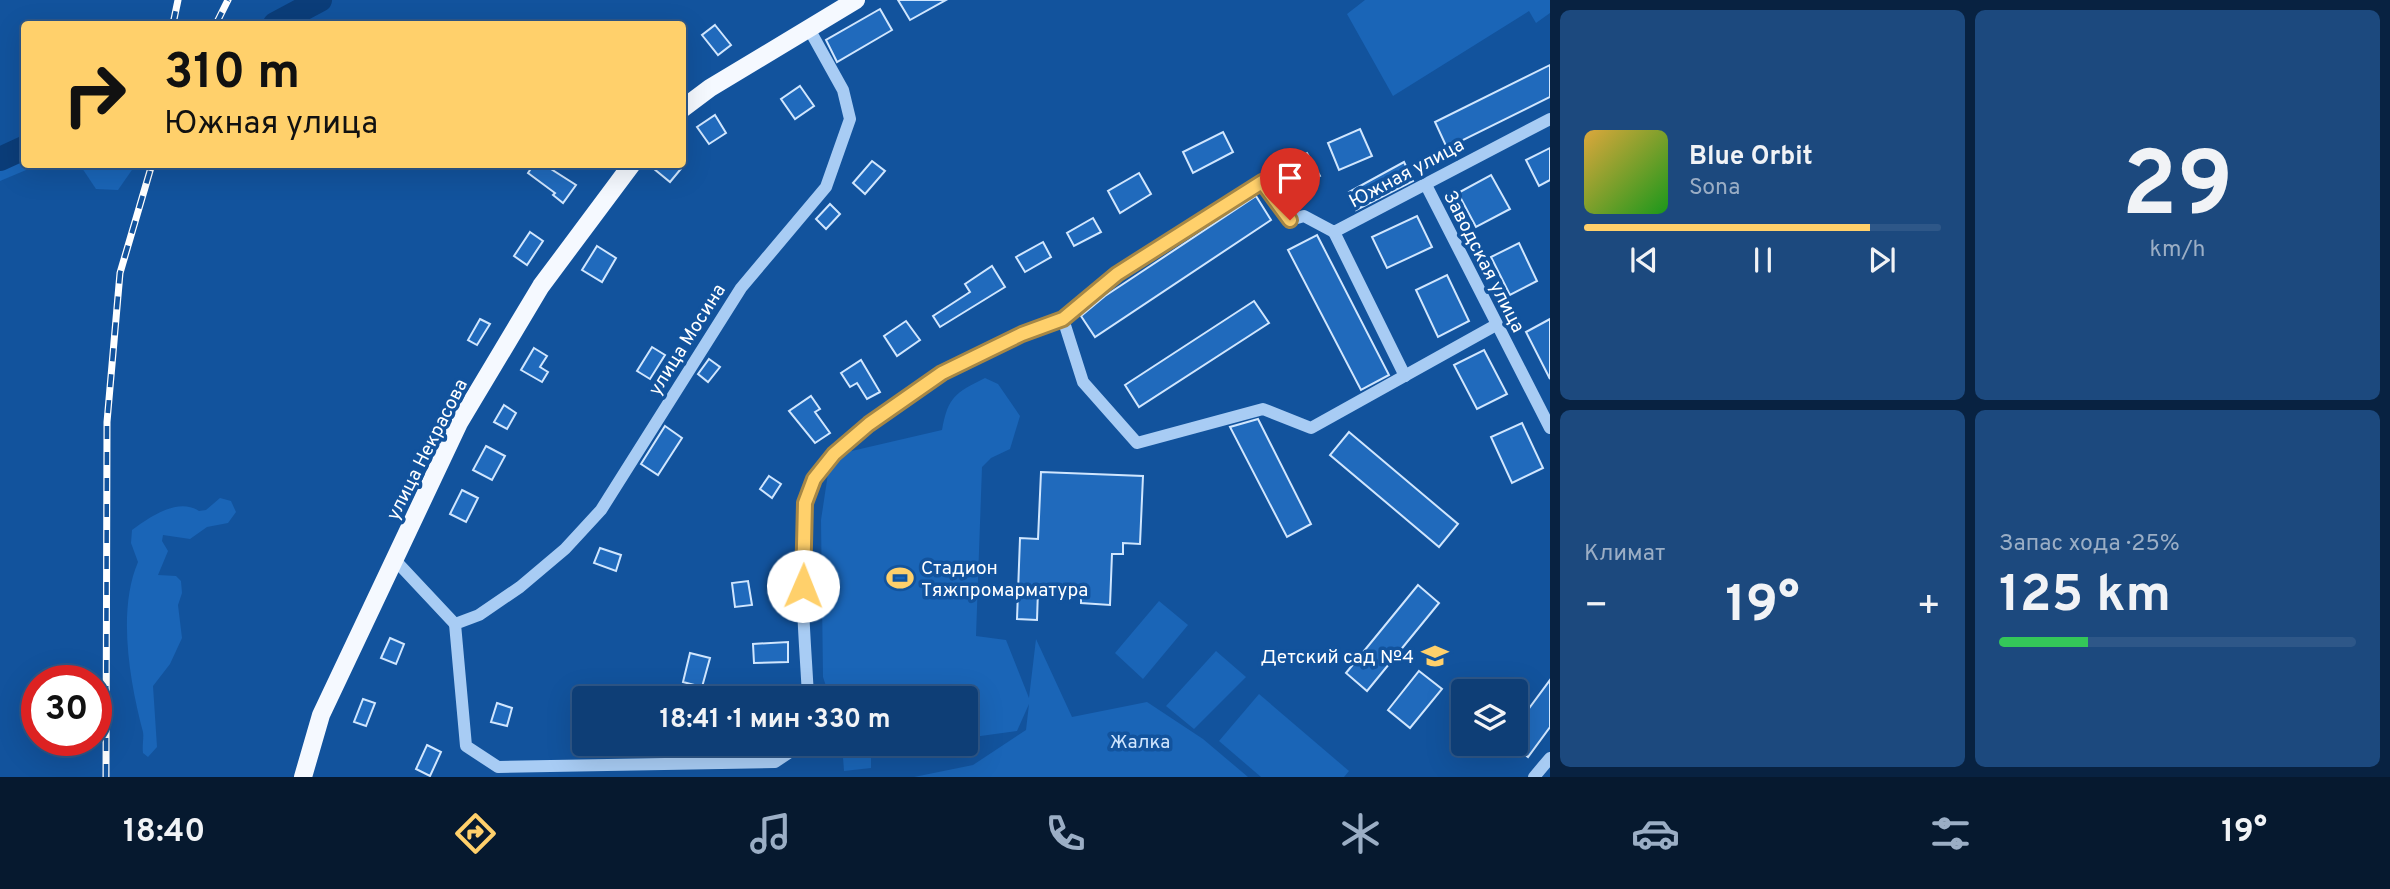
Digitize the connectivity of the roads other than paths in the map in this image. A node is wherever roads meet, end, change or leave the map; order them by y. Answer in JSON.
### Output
{"nodes":[{"id":1,"x":856,"y":0,"type":"edge"},
{"id":2,"x":808,"y":27,"type":"junction"},
{"id":3,"x":686,"y":107,"type":"edge"},
{"id":4,"x":1550,"y":119,"type":"edge"},
{"id":5,"x":629,"y":168,"type":"edge"},
{"id":6,"x":1426,"y":185,"type":"junction"},
{"id":7,"x":1334,"y":232,"type":"junction"},
{"id":8,"x":1063,"y":319,"type":"junction"},
{"id":9,"x":1496,"y":325,"type":"junction"},
{"id":10,"x":1405,"y":376,"type":"junction"},
{"id":11,"x":1550,"y":428,"type":"edge"},
{"id":12,"x":394,"y":559,"type":"junction"},
{"id":13,"x":455,"y":624,"type":"junction"},
{"id":14,"x":807,"y":686,"type":"edge"},
{"id":15,"x":784,"y":756,"type":"edge"},
{"id":16,"x":1550,"y":758,"type":"edge"},
{"id":17,"x":303,"y":777,"type":"edge"},
{"id":18,"x":1534,"y":777,"type":"edge"}],
"edges":[{"from":1,"to":2,"type":"main road"},
{"from":2,"to":3,"type":"main road"},
{"from":2,"to":13,"type":"street","name":"улица Мосина"},
{"from":4,"to":6,"type":"street","name":"Южная улица"},
{"from":5,"to":12,"type":"main road","name":"улица Некрасова"},
{"from":6,"to":7,"type":"street","name":"Южная улица"},
{"from":6,"to":9,"type":"street","name":"Заводская улица"},
{"from":7,"to":8,"type":"street"},
{"from":7,"to":10,"type":"street"},
{"from":8,"to":10,"type":"street"},
{"from":8,"to":14,"type":"street"},
{"from":9,"to":10,"type":"street"},
{"from":9,"to":11,"type":"street","name":"Заводская улица"},
{"from":12,"to":13,"type":"street"},
{"from":12,"to":17,"type":"main road","name":"улица Некрасова"},
{"from":13,"to":15,"type":"street"},
{"from":16,"to":18,"type":"street"}]}
